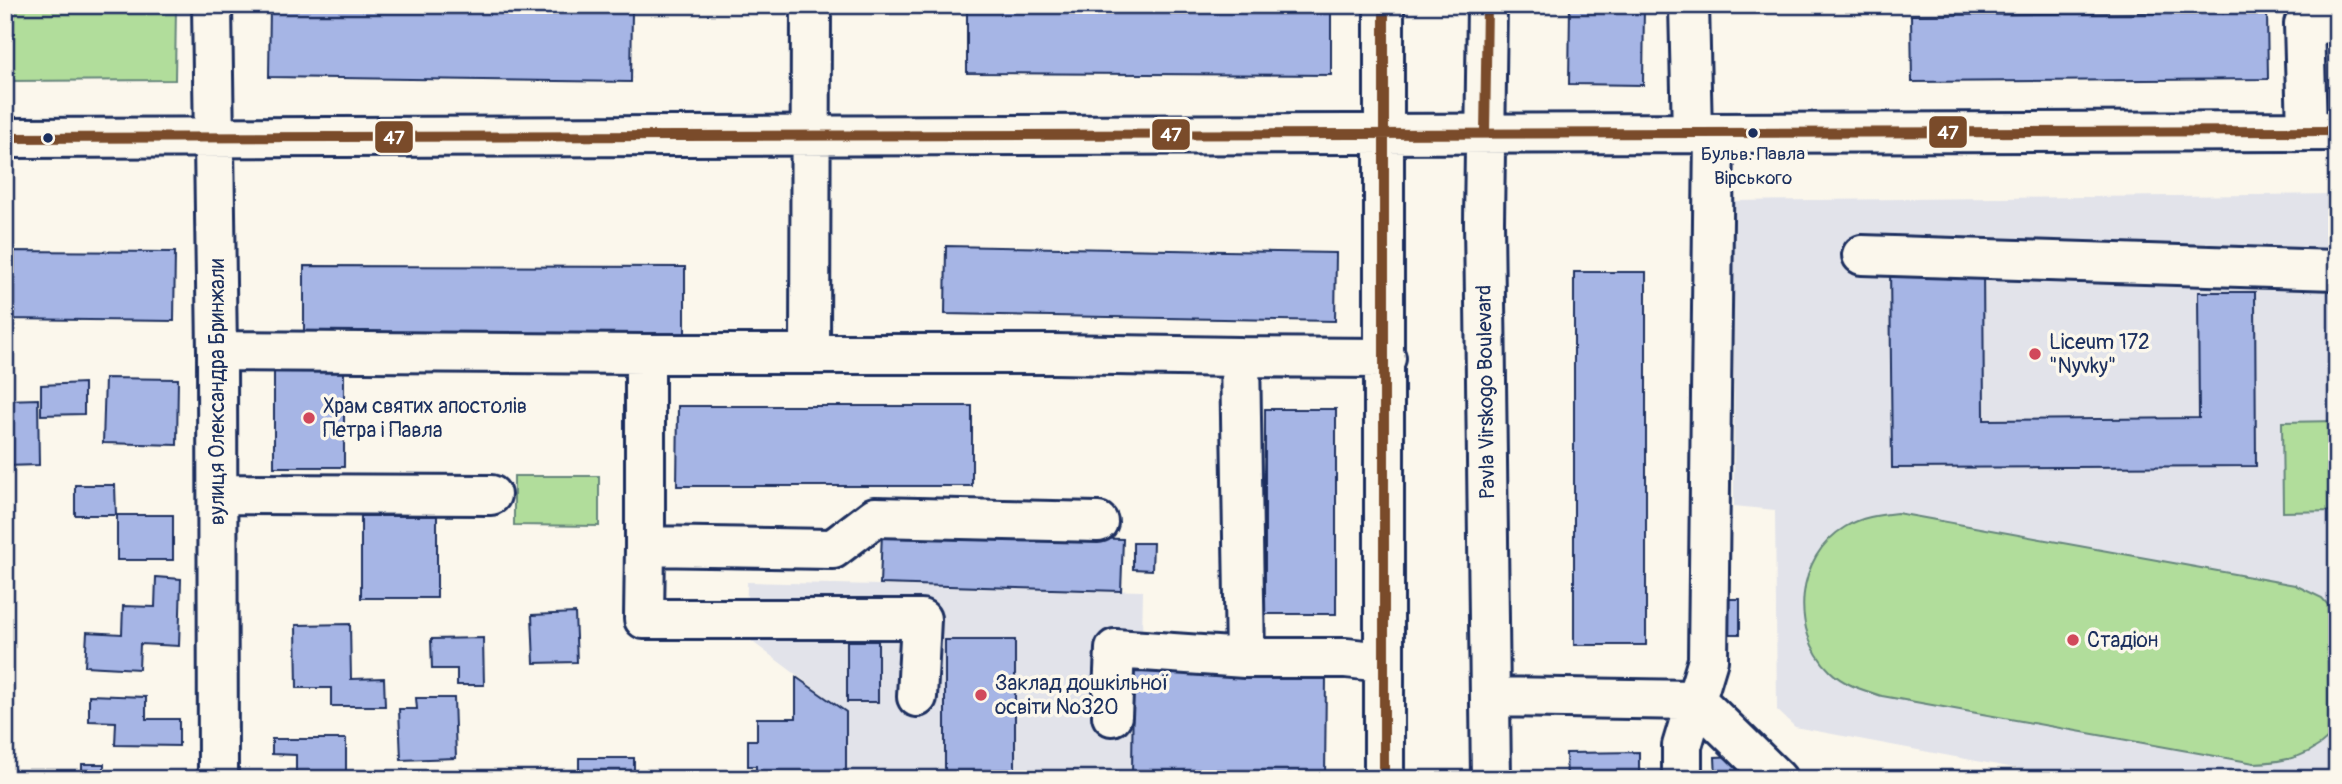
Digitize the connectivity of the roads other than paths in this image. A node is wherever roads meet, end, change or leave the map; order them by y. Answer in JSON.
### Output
{"nodes":[{"id":1,"x":212,"y":5,"type":"edge"},
{"id":2,"x":811,"y":5,"type":"edge"},
{"id":3,"x":1384,"y":5,"type":"edge"},
{"id":4,"x":1487,"y":5,"type":"edge"},
{"id":5,"x":1689,"y":5,"type":"edge"},
{"id":6,"x":2322,"y":5,"type":"edge"},
{"id":7,"x":2322,"y":131,"type":"edge"},
{"id":8,"x":1386,"y":133,"type":"junction"},
{"id":9,"x":1485,"y":133,"type":"junction"},
{"id":10,"x":1703,"y":133,"type":"junction"},
{"id":11,"x":811,"y":135,"type":"junction"},
{"id":12,"x":215,"y":137,"type":"junction"},
{"id":13,"x":5,"y":138,"type":"edge"},
{"id":14,"x":1862,"y":255,"type":"dead end"},
{"id":15,"x":2337,"y":270,"type":"edge"},
{"id":16,"x":217,"y":351,"type":"junction"},
{"id":17,"x":645,"y":354,"type":"junction"},
{"id":18,"x":810,"y":354,"type":"junction"},
{"id":19,"x":1240,"y":357,"type":"junction"},
{"id":20,"x":1386,"y":358,"type":"junction"},
{"id":21,"x":218,"y":494,"type":"junction"},
{"id":22,"x":491,"y":495,"type":"dead end"},
{"id":23,"x":1098,"y":522,"type":"dead end"},
{"id":24,"x":645,"y":546,"type":"junction"},
{"id":25,"x":1245,"y":658,"type":"junction"},
{"id":26,"x":1383,"y":662,"type":"junction"},
{"id":27,"x":918,"y":697,"type":"dead end"},
{"id":28,"x":1491,"y":697,"type":"junction"},
{"id":29,"x":1696,"y":700,"type":"junction"},
{"id":30,"x":1112,"y":716,"type":"dead end"},
{"id":31,"x":218,"y":779,"type":"edge"},
{"id":32,"x":1384,"y":779,"type":"edge"},
{"id":33,"x":1491,"y":779,"type":"edge"},
{"id":34,"x":1682,"y":779,"type":"edge"},
{"id":35,"x":1777,"y":779,"type":"edge"}],
"edges":[{"from":1,"to":12,"type":"street","name":"вулиця Олександра Бринжали"},
{"from":2,"to":11,"type":"street"},
{"from":3,"to":8,"type":"street"},
{"from":4,"to":9,"type":"street","name":"Pavla Virskogo Boulevard"},
{"from":5,"to":10,"type":"street"},
{"from":6,"to":7,"type":"street"},
{"from":7,"to":10,"type":"street"},
{"from":8,"to":9,"type":"street"},
{"from":8,"to":11,"type":"street"},
{"from":8,"to":20,"type":"street"},
{"from":9,"to":10,"type":"street"},
{"from":9,"to":28,"type":"street","name":"Pavla Virskogo Boulevard"},
{"from":10,"to":29,"type":"street"},
{"from":11,"to":12,"type":"street"},
{"from":11,"to":18,"type":"street"},
{"from":12,"to":13,"type":"street"},
{"from":12,"to":16,"type":"street","name":"вулиця Олександра Бринжали"},
{"from":14,"to":15,"type":"street"},
{"from":16,"to":17,"type":"street"},
{"from":16,"to":21,"type":"street","name":"вулиця Олександра Бринжали"},
{"from":17,"to":18,"type":"street"},
{"from":17,"to":24,"type":"street"},
{"from":18,"to":19,"type":"street"},
{"from":19,"to":20,"type":"street"},
{"from":19,"to":25,"type":"street"},
{"from":20,"to":26,"type":"street"},
{"from":21,"to":22,"type":"street"},
{"from":21,"to":31,"type":"street","name":"вулиця Олександра Бринжали"},
{"from":23,"to":24,"type":"street"},
{"from":24,"to":27,"type":"street"},
{"from":25,"to":26,"type":"street"},
{"from":25,"to":30,"type":"street"},
{"from":26,"to":32,"type":"street"},
{"from":28,"to":29,"type":"street"},
{"from":28,"to":33,"type":"street","name":"Pavla Virskogo Boulevard"},
{"from":29,"to":34,"type":"street"},
{"from":29,"to":35,"type":"street"}]}
